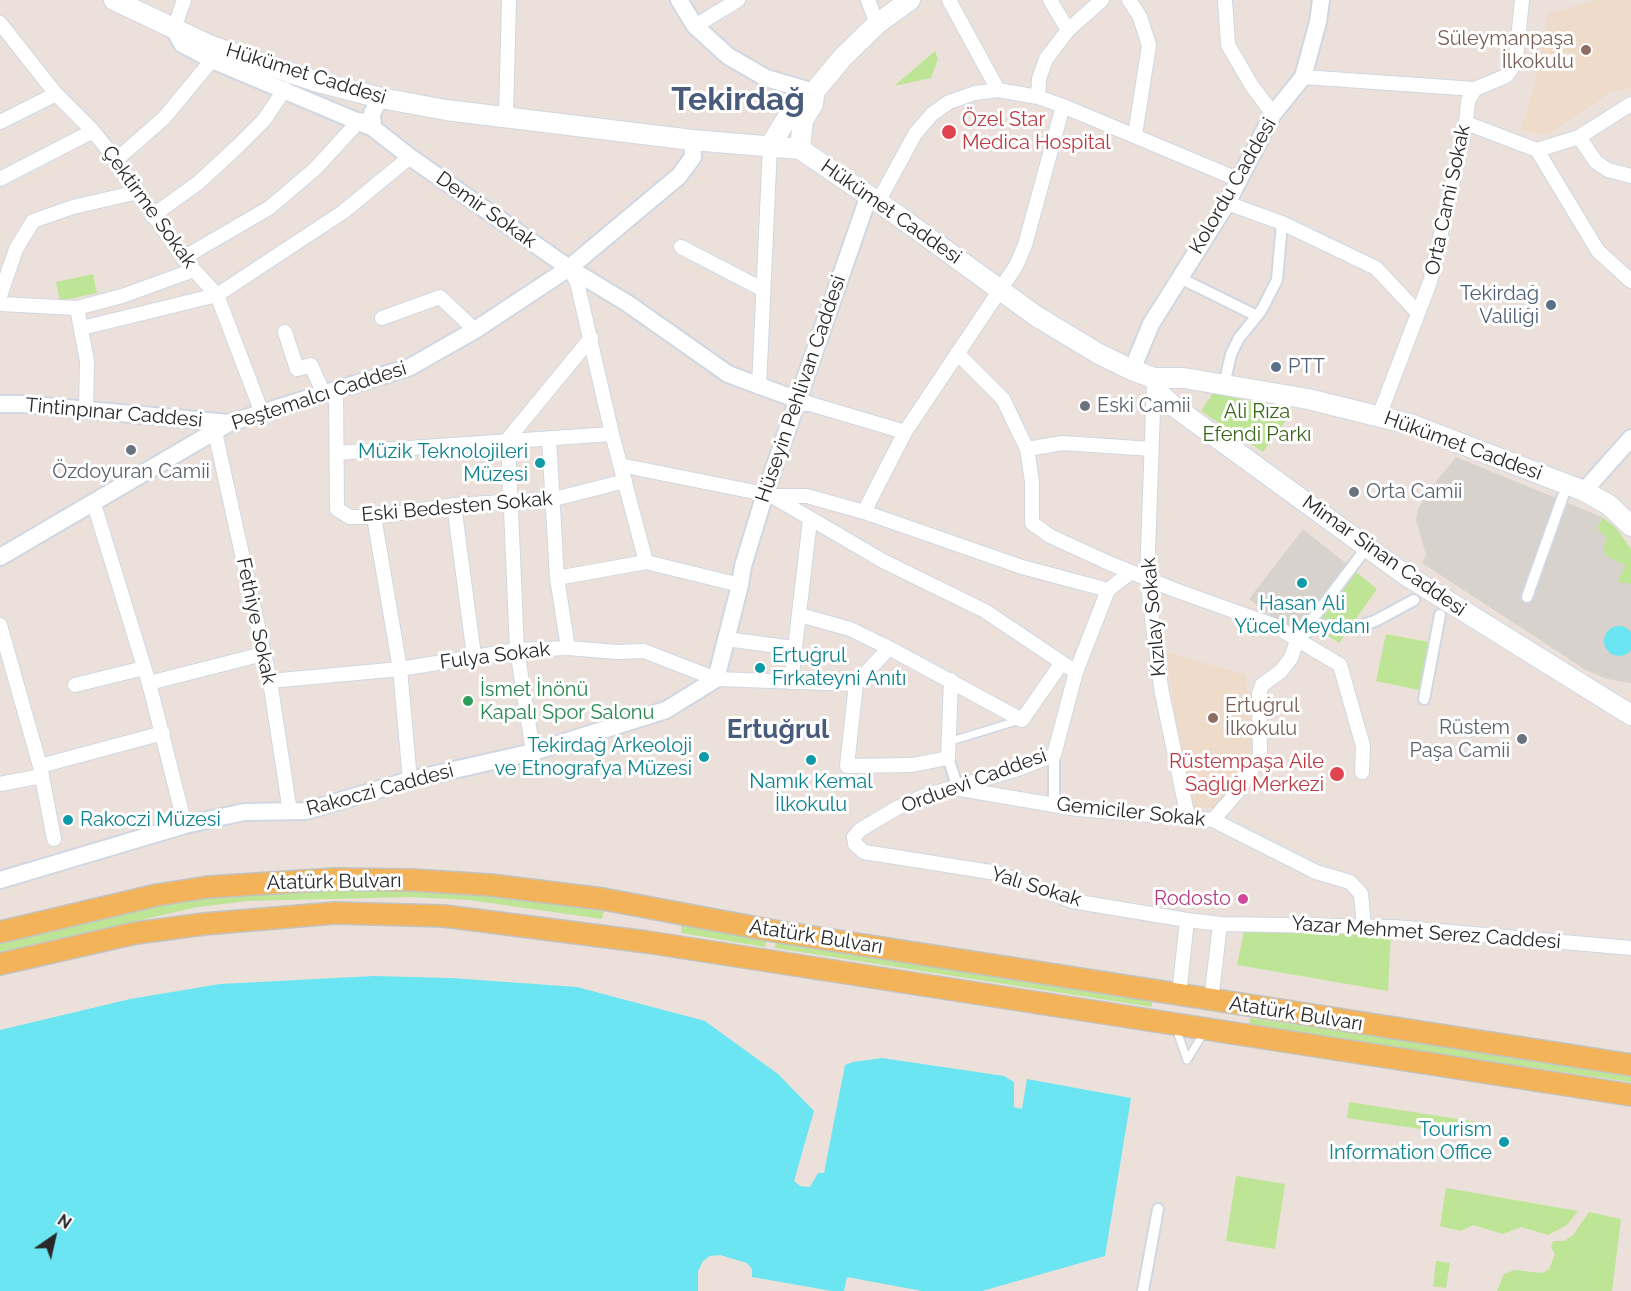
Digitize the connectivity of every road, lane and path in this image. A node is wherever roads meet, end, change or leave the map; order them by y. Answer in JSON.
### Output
{"nodes":[{"id":1,"x":114,"y":0,"type":"edge"},
{"id":2,"x":184,"y":0,"type":"edge"},
{"id":3,"x":509,"y":0,"type":"edge"},
{"id":4,"x":679,"y":0,"type":"edge"},
{"id":5,"x":738,"y":0,"type":"edge"},
{"id":6,"x":868,"y":0,"type":"edge"},
{"id":7,"x":910,"y":0,"type":"edge"},
{"id":8,"x":949,"y":0,"type":"edge"},
{"id":9,"x":1050,"y":0,"type":"edge"},
{"id":10,"x":1102,"y":0,"type":"edge"},
{"id":11,"x":1129,"y":0,"type":"edge"},
{"id":12,"x":1225,"y":0,"type":"edge"},
{"id":13,"x":1321,"y":0,"type":"edge"},
{"id":14,"x":1522,"y":0,"type":"edge"},
{"id":15,"x":0,"y":22,"type":"edge"},
{"id":16,"x":877,"y":24,"type":"junction"},
{"id":17,"x":695,"y":26,"type":"junction"},
{"id":18,"x":174,"y":29,"type":"junction"},
{"id":19,"x":1068,"y":30,"type":"junction"},
{"id":20,"x":212,"y":60,"type":"junction"},
{"id":21,"x":1303,"y":76,"type":"junction"},
{"id":22,"x":285,"y":89,"type":"junction"},
{"id":23,"x":1475,"y":89,"type":"junction"},
{"id":24,"x":998,"y":90,"type":"junction"},
{"id":25,"x":814,"y":92,"type":"junction"},
{"id":26,"x":56,"y":94,"type":"junction"},
{"id":27,"x":1038,"y":97,"type":"junction"},
{"id":28,"x":381,"y":98,"type":"junction"},
{"id":29,"x":1631,"y":104,"type":"edge"},
{"id":30,"x":1063,"y":106,"type":"junction"},
{"id":31,"x":1273,"y":114,"type":"junction"},
{"id":32,"x":506,"y":116,"type":"junction"},
{"id":33,"x":0,"y":122,"type":"edge"},
{"id":34,"x":1466,"y":123,"type":"junction"},
{"id":35,"x":366,"y":124,"type":"junction"},
{"id":36,"x":93,"y":131,"type":"junction"},
{"id":37,"x":1135,"y":135,"type":"junction"},
{"id":38,"x":1579,"y":137,"type":"junction"},
{"id":39,"x":692,"y":140,"type":"junction"},
{"id":40,"x":770,"y":146,"type":"junction"},
{"id":41,"x":800,"y":149,"type":"junction"},
{"id":42,"x":1537,"y":150,"type":"junction"},
{"id":43,"x":410,"y":157,"type":"junction"},
{"id":44,"x":116,"y":160,"type":"junction"},
{"id":45,"x":1631,"y":176,"type":"edge"},
{"id":46,"x":0,"y":179,"type":"edge"},
{"id":47,"x":1237,"y":179,"type":"junction"},
{"id":48,"x":138,"y":192,"type":"junction"},
{"id":49,"x":873,"y":199,"type":"junction"},
{"id":50,"x":1227,"y":203,"type":"junction"},
{"id":51,"x":152,"y":216,"type":"junction"},
{"id":52,"x":1282,"y":223,"type":"junction"},
{"id":53,"x":681,"y":248,"type":"dead end"},
{"id":54,"x":183,"y":258,"type":"junction"},
{"id":55,"x":569,"y":268,"type":"junction"},
{"id":56,"x":194,"y":270,"type":"junction"},
{"id":57,"x":1180,"y":278,"type":"junction"},
{"id":58,"x":1631,"y":281,"type":"edge"},
{"id":59,"x":762,"y":289,"type":"junction"},
{"id":60,"x":999,"y":290,"type":"junction"},
{"id":61,"x":217,"y":295,"type":"junction"},
{"id":62,"x":0,"y":296,"type":"edge"},
{"id":63,"x":0,"y":304,"type":"edge"},
{"id":64,"x":77,"y":308,"type":"junction"},
{"id":65,"x":1418,"y":313,"type":"junction"},
{"id":66,"x":1257,"y":316,"type":"junction"},
{"id":67,"x":382,"y":318,"type":"dead end"},
{"id":68,"x":82,"y":328,"type":"junction"},
{"id":69,"x":475,"y":330,"type":"junction"},
{"id":70,"x":285,"y":332,"type":"dead end"},
{"id":71,"x":591,"y":338,"type":"junction"},
{"id":72,"x":957,"y":353,"type":"junction"},
{"id":73,"x":1132,"y":370,"type":"junction"},
{"id":74,"x":1154,"y":378,"type":"junction"},
{"id":75,"x":1224,"y":384,"type":"junction"},
{"id":76,"x":759,"y":387,"type":"junction"},
{"id":77,"x":329,"y":390,"type":"junction"},
{"id":78,"x":802,"y":401,"type":"junction"},
{"id":79,"x":0,"y":404,"type":"edge"},
{"id":80,"x":86,"y":411,"type":"junction"},
{"id":81,"x":262,"y":413,"type":"junction"},
{"id":82,"x":1380,"y":416,"type":"junction"},
{"id":83,"x":222,"y":427,"type":"junction"},
{"id":84,"x":905,"y":432,"type":"junction"},
{"id":85,"x":612,"y":434,"type":"junction"},
{"id":86,"x":549,"y":438,"type":"junction"},
{"id":87,"x":1631,"y":438,"type":"edge"},
{"id":88,"x":508,"y":439,"type":"junction"},
{"id":89,"x":1027,"y":449,"type":"junction"},
{"id":90,"x":1151,"y":449,"type":"junction"},
{"id":91,"x":337,"y":453,"type":"junction"},
{"id":92,"x":620,"y":465,"type":"junction"},
{"id":93,"x":625,"y":481,"type":"junction"},
{"id":94,"x":1584,"y":491,"type":"junction"},
{"id":95,"x":769,"y":495,"type":"junction"},
{"id":96,"x":1563,"y":496,"type":"dead end"},
{"id":97,"x":554,"y":499,"type":"junction"},
{"id":98,"x":510,"y":503,"type":"junction"},
{"id":99,"x":94,"y":504,"type":"junction"},
{"id":100,"x":454,"y":506,"type":"junction"},
{"id":101,"x":864,"y":512,"type":"junction"},
{"id":102,"x":374,"y":517,"type":"junction"},
{"id":103,"x":1627,"y":518,"type":"edge"},
{"id":104,"x":810,"y":520,"type":"junction"},
{"id":105,"x":1367,"y":547,"type":"junction"},
{"id":106,"x":0,"y":557,"type":"edge"},
{"id":107,"x":646,"y":562,"type":"junction"},
{"id":108,"x":1131,"y":572,"type":"junction"},
{"id":109,"x":557,"y":578,"type":"junction"},
{"id":110,"x":1147,"y":578,"type":"junction"},
{"id":111,"x":740,"y":585,"type":"junction"},
{"id":112,"x":1108,"y":590,"type":"junction"},
{"id":113,"x":1527,"y":597,"type":"dead end"},
{"id":114,"x":1414,"y":600,"type":"dead end"},
{"id":115,"x":800,"y":615,"type":"junction"},
{"id":116,"x":1440,"y":615,"type":"dead end"},
{"id":117,"x":0,"y":625,"type":"edge"},
{"id":118,"x":1298,"y":638,"type":"junction"},
{"id":119,"x":726,"y":639,"type":"junction"},
{"id":120,"x":568,"y":648,"type":"junction"},
{"id":121,"x":793,"y":648,"type":"junction"},
{"id":122,"x":889,"y":648,"type":"junction"},
{"id":123,"x":517,"y":650,"type":"junction"},
{"id":124,"x":263,"y":654,"type":"junction"},
{"id":125,"x":474,"y":656,"type":"junction"},
{"id":126,"x":1061,"y":664,"type":"junction"},
{"id":127,"x":144,"y":668,"type":"junction"},
{"id":128,"x":400,"y":669,"type":"junction"},
{"id":129,"x":1076,"y":672,"type":"junction"},
{"id":130,"x":716,"y":679,"type":"junction"},
{"id":131,"x":951,"y":680,"type":"junction"},
{"id":132,"x":270,"y":681,"type":"junction"},
{"id":133,"x":790,"y":682,"type":"junction"},
{"id":134,"x":149,"y":683,"type":"junction"},
{"id":135,"x":856,"y":684,"type":"junction"},
{"id":136,"x":75,"y":685,"type":"dead end"},
{"id":137,"x":1424,"y":699,"type":"dead end"},
{"id":138,"x":1631,"y":715,"type":"edge"},
{"id":139,"x":1022,"y":720,"type":"junction"},
{"id":140,"x":163,"y":733,"type":"junction"},
{"id":141,"x":948,"y":742,"type":"junction"},
{"id":142,"x":533,"y":752,"type":"junction"},
{"id":143,"x":1054,"y":754,"type":"junction"},
{"id":144,"x":948,"y":758,"type":"junction"},
{"id":145,"x":41,"y":771,"type":"junction"},
{"id":146,"x":1362,"y":772,"type":"dead end"},
{"id":147,"x":410,"y":780,"type":"junction"},
{"id":148,"x":0,"y":784,"type":"edge"},
{"id":149,"x":958,"y":788,"type":"junction"},
{"id":150,"x":1054,"y":805,"type":"junction"},
{"id":151,"x":290,"y":812,"type":"junction"},
{"id":152,"x":1188,"y":818,"type":"junction"},
{"id":153,"x":1213,"y":820,"type":"junction"},
{"id":154,"x":185,"y":825,"type":"junction"},
{"id":155,"x":54,"y":839,"type":"dead end"},
{"id":156,"x":855,"y":844,"type":"joint"},
{"id":157,"x":0,"y":880,"type":"edge"},
{"id":158,"x":1187,"y":920,"type":"junction"},
{"id":159,"x":1220,"y":924,"type":"junction"},
{"id":160,"x":1364,"y":927,"type":"junction"},
{"id":161,"x":0,"y":932,"type":"edge"},
{"id":162,"x":1631,"y":948,"type":"edge"},
{"id":163,"x":0,"y":964,"type":"edge"},
{"id":164,"x":1179,"y":995,"type":"junction"},
{"id":165,"x":1211,"y":1001,"type":"junction"},
{"id":166,"x":1175,"y":1025,"type":"junction"},
{"id":167,"x":1206,"y":1030,"type":"junction"},
{"id":168,"x":1631,"y":1065,"type":"edge"},
{"id":169,"x":1631,"y":1095,"type":"edge"},
{"id":170,"x":1158,"y":1209,"type":"dead end"},
{"id":171,"x":1143,"y":1291,"type":"edge"}],
"edges":[{"from":1,"to":18,"type":"main road","name":"Hükümet Caddesi"},
{"from":2,"to":18,"type":"street"},
{"from":3,"to":32,"type":"street"},
{"from":4,"to":17,"type":"street"},
{"from":5,"to":17,"type":"street"},
{"from":6,"to":16,"type":"street"},
{"from":7,"to":16,"type":"main road"},
{"from":8,"to":24,"type":"street"},
{"from":9,"to":19,"type":"street"},
{"from":10,"to":19,"type":"street"},
{"from":11,"to":37,"type":"street"},
{"from":12,"to":31,"type":"street"},
{"from":13,"to":21,"type":"street","name":"Kolordu Caddesi"},
{"from":14,"to":23,"type":"street"},
{"from":15,"to":26,"type":"street","name":"Çektirme Sokak"},
{"from":16,"to":25,"type":"main road"},
{"from":17,"to":25,"type":"street"},
{"from":18,"to":20,"type":"street","name":"Demir Sokak"},
{"from":18,"to":28,"type":"main road","name":"Hükümet Caddesi"},
{"from":19,"to":27,"type":"street"},
{"from":20,"to":22,"type":"street","name":"Demir Sokak"},
{"from":20,"to":44,"type":"street"},
{"from":21,"to":23,"type":"street"},
{"from":21,"to":31,"type":"street","name":"Kolordu Caddesi"},
{"from":22,"to":35,"type":"street","name":"Demir Sokak"},
{"from":22,"to":51,"type":"street"},
{"from":23,"to":34,"type":"street","name":"Orta Cami Sokak"},
{"from":24,"to":27,"type":"street"},
{"from":24,"to":49,"type":"street"},
{"from":25,"to":40,"type":"main road"},
{"from":25,"to":41,"type":"main road"},
{"from":26,"to":33,"type":"street"},
{"from":26,"to":36,"type":"street","name":"Çektirme Sokak"},
{"from":27,"to":30,"type":"street"},
{"from":28,"to":32,"type":"main road","name":"Hükümet Caddesi"},
{"from":28,"to":35,"type":"street"},
{"from":29,"to":38,"type":"street"},
{"from":30,"to":37,"type":"street"},
{"from":30,"to":60,"type":"street"},
{"from":31,"to":47,"type":"street","name":"Kolordu Caddesi"},
{"from":32,"to":39,"type":"main road","name":"Hükümet Caddesi"},
{"from":34,"to":42,"type":"street"},
{"from":34,"to":65,"type":"street","name":"Orta Cami Sokak"},
{"from":35,"to":43,"type":"street","name":"Demir Sokak"},
{"from":35,"to":54,"type":"street"},
{"from":36,"to":44,"type":"street","name":"Çektirme Sokak"},
{"from":36,"to":46,"type":"street"},
{"from":37,"to":47,"type":"street"},
{"from":38,"to":42,"type":"street"},
{"from":38,"to":45,"type":"street"},
{"from":39,"to":40,"type":"main road","name":"Hükümet Caddesi"},
{"from":39,"to":55,"type":"street","name":"Peştemalcı Caddesi"},
{"from":40,"to":41,"type":"main road","name":"Hükümet Caddesi"},
{"from":40,"to":59,"type":"street"},
{"from":41,"to":49,"type":"main road","name":"Hükümet Caddesi"},
{"from":42,"to":58,"type":"street"},
{"from":43,"to":55,"type":"street","name":"Demir Sokak"},
{"from":43,"to":61,"type":"street"},
{"from":44,"to":48,"type":"street","name":"Çektirme Sokak"},
{"from":47,"to":50,"type":"street","name":"Kolordu Caddesi"},
{"from":48,"to":51,"type":"street","name":"Çektirme Sokak"},
{"from":48,"to":62,"type":"street"},
{"from":49,"to":60,"type":"main road","name":"Hükümet Caddesi"},
{"from":49,"to":78,"type":"street","name":"Hüseyin Pehlivan Caddesi"},
{"from":50,"to":52,"type":"street"},
{"from":50,"to":57,"type":"street","name":"Kolordu Caddesi"},
{"from":51,"to":54,"type":"street","name":"Çektirme Sokak"},
{"from":52,"to":65,"type":"street"},
{"from":52,"to":66,"type":"street"},
{"from":53,"to":59,"type":"street"},
{"from":54,"to":56,"type":"street","name":"Çektirme Sokak"},
{"from":55,"to":69,"type":"street","name":"Peştemalcı Caddesi"},
{"from":55,"to":71,"type":"street"},
{"from":55,"to":76,"type":"street","name":"Demir Sokak"},
{"from":56,"to":61,"type":"street","name":"Çektirme Sokak"},
{"from":56,"to":64,"type":"street"},
{"from":57,"to":66,"type":"street"},
{"from":57,"to":73,"type":"street","name":"Kolordu Caddesi"},
{"from":59,"to":76,"type":"street"},
{"from":60,"to":72,"type":"street"},
{"from":60,"to":73,"type":"main road","name":"Hükümet Caddesi"},
{"from":61,"to":68,"type":"street"},
{"from":61,"to":81,"type":"street","name":"Çektirme Sokak"},
{"from":63,"to":64,"type":"street"},
{"from":64,"to":68,"type":"street"},
{"from":65,"to":82,"type":"street","name":"Orta Cami Sokak"},
{"from":66,"to":75,"type":"street"},
{"from":67,"to":69,"type":"street"},
{"from":68,"to":80,"type":"street"},
{"from":69,"to":77,"type":"street","name":"Peştemalcı Caddesi"},
{"from":70,"to":77,"type":"street"},
{"from":71,"to":85,"type":"street"},
{"from":71,"to":88,"type":"street"},
{"from":72,"to":84,"type":"street"},
{"from":72,"to":89,"type":"street"},
{"from":73,"to":74,"type":"main road","name":"Hükümet Caddesi"},
{"from":74,"to":75,"type":"main road","name":"Hükümet Caddesi"},
{"from":74,"to":90,"type":"street","name":"Kızılay Sokak"},
{"from":74,"to":105,"type":"main road","name":"Mimar Sinan Caddesi"},
{"from":75,"to":82,"type":"main road","name":"Hükümet Caddesi"},
{"from":76,"to":78,"type":"street","name":"Demir Sokak"},
{"from":77,"to":81,"type":"street","name":"Peştemalcı Caddesi"},
{"from":77,"to":91,"type":"street","name":"Eski Bedesten Sokak"},
{"from":78,"to":84,"type":"street","name":"Demir Sokak"},
{"from":78,"to":95,"type":"street","name":"Hüseyin Pehlivan Caddesi"},
{"from":79,"to":80,"type":"street","name":"Tintinpınar Caddesi"},
{"from":80,"to":83,"type":"street","name":"Tintinpınar Caddesi"},
{"from":81,"to":83,"type":"street","name":"Peştemalcı Caddesi"},
{"from":82,"to":94,"type":"main road","name":"Hükümet Caddesi"},
{"from":83,"to":99,"type":"street","name":"Peştemalcı Caddesi"},
{"from":83,"to":124,"type":"street","name":"Fethiye Sokak"},
{"from":84,"to":101,"type":"street"},
{"from":85,"to":86,"type":"street"},
{"from":85,"to":92,"type":"street"},
{"from":86,"to":88,"type":"street"},
{"from":86,"to":97,"type":"street"},
{"from":87,"to":94,"type":"street"},
{"from":88,"to":91,"type":"street"},
{"from":88,"to":98,"type":"street"},
{"from":89,"to":90,"type":"street"},
{"from":89,"to":108,"type":"street"},
{"from":90,"to":110,"type":"street","name":"Kızılay Sokak"},
{"from":91,"to":102,"type":"street","name":"Eski Bedesten Sokak"},
{"from":92,"to":93,"type":"street"},
{"from":92,"to":95,"type":"street"},
{"from":93,"to":97,"type":"street","name":"Eski Bedesten Sokak"},
{"from":93,"to":107,"type":"street"},
{"from":94,"to":103,"type":"main road","name":"Hükümet Caddesi"},
{"from":95,"to":101,"type":"street"},
{"from":95,"to":104,"type":"street"},
{"from":95,"to":111,"type":"street","name":"Hüseyin Pehlivan Caddesi"},
{"from":96,"to":113,"type":"street"},
{"from":97,"to":98,"type":"street","name":"Eski Bedesten Sokak"},
{"from":97,"to":109,"type":"street"},
{"from":98,"to":100,"type":"street","name":"Eski Bedesten Sokak"},
{"from":98,"to":123,"type":"street"},
{"from":99,"to":106,"type":"street","name":"Peştemalcı Caddesi"},
{"from":99,"to":127,"type":"street"},
{"from":100,"to":102,"type":"street","name":"Eski Bedesten Sokak"},
{"from":100,"to":125,"type":"street"},
{"from":101,"to":112,"type":"street"},
{"from":102,"to":128,"type":"street"},
{"from":104,"to":115,"type":"street"},
{"from":104,"to":126,"type":"street"},
{"from":105,"to":118,"type":"street"},
{"from":105,"to":138,"type":"main road","name":"Mimar Sinan Caddesi"},
{"from":107,"to":109,"type":"street"},
{"from":107,"to":111,"type":"street"},
{"from":108,"to":110,"type":"street"},
{"from":108,"to":112,"type":"street"},
{"from":109,"to":120,"type":"street"},
{"from":110,"to":118,"type":"street"},
{"from":110,"to":152,"type":"street","name":"Kızılay Sokak"},
{"from":111,"to":119,"type":"street","name":"Hüseyin Pehlivan Caddesi"},
{"from":112,"to":129,"type":"street","name":"Orduevi Caddesi"},
{"from":114,"to":118,"type":"street"},
{"from":115,"to":121,"type":"street"},
{"from":115,"to":122,"type":"street"},
{"from":116,"to":137,"type":"street"},
{"from":117,"to":145,"type":"street"},
{"from":118,"to":146,"type":"street"},
{"from":118,"to":153,"type":"street"},
{"from":119,"to":121,"type":"street"},
{"from":119,"to":130,"type":"street","name":"Hüseyin Pehlivan Caddesi"},
{"from":120,"to":123,"type":"street","name":"Fulya Sokak"},
{"from":120,"to":130,"type":"street","name":"Fulya Sokak"},
{"from":121,"to":133,"type":"street"},
{"from":122,"to":131,"type":"street"},
{"from":122,"to":135,"type":"street"},
{"from":123,"to":125,"type":"street","name":"Fulya Sokak"},
{"from":123,"to":142,"type":"street"},
{"from":124,"to":132,"type":"street","name":"Fethiye Sokak"},
{"from":124,"to":134,"type":"street"},
{"from":125,"to":128,"type":"street","name":"Fulya Sokak"},
{"from":126,"to":129,"type":"street"},
{"from":126,"to":139,"type":"street"},
{"from":127,"to":134,"type":"street"},
{"from":127,"to":136,"type":"street"},
{"from":128,"to":132,"type":"street","name":"Fulya Sokak"},
{"from":128,"to":147,"type":"street"},
{"from":129,"to":143,"type":"street","name":"Orduevi Caddesi"},
{"from":130,"to":133,"type":"street","name":"Fulya Sokak"},
{"from":130,"to":142,"type":"street","name":"Rakoczi Caddesi"},
{"from":131,"to":139,"type":"street"},
{"from":131,"to":141,"type":"street"},
{"from":132,"to":151,"type":"street","name":"Fethiye Sokak"},
{"from":133,"to":135,"type":"street","name":"Fulya Sokak"},
{"from":134,"to":140,"type":"street"},
{"from":135,"to":144,"type":"street"},
{"from":139,"to":141,"type":"lane"},
{"from":140,"to":145,"type":"street"},
{"from":140,"to":154,"type":"street"},
{"from":141,"to":144,"type":"street"},
{"from":142,"to":147,"type":"street","name":"Rakoczi Caddesi"},
{"from":143,"to":149,"type":"street","name":"Orduevi Caddesi"},
{"from":143,"to":150,"type":"street"},
{"from":144,"to":149,"type":"street"},
{"from":145,"to":148,"type":"street"},
{"from":145,"to":155,"type":"street"},
{"from":147,"to":151,"type":"street","name":"Rakoczi Caddesi"},
{"from":149,"to":150,"type":"street","name":"Gemiciler Sokak"},
{"from":149,"to":156,"type":"street","name":"Orduevi Caddesi"},
{"from":150,"to":152,"type":"street","name":"Gemiciler Sokak"},
{"from":151,"to":154,"type":"street","name":"Rakoczi Caddesi"},
{"from":152,"to":153,"type":"street","name":"Gemiciler Sokak"},
{"from":153,"to":160,"type":"street","name":"Gemiciler Sokak"},
{"from":154,"to":157,"type":"street","name":"Rakoczi Caddesi"},
{"from":156,"to":158,"type":"street","name":"Yalı Sokak"},
{"from":158,"to":159,"type":"street","name":"Yalı Sokak"},
{"from":158,"to":164,"type":"street"},
{"from":159,"to":160,"type":"street","name":"Yazar Mehmet Serez Caddesi"},
{"from":159,"to":165,"type":"street"},
{"from":160,"to":162,"type":"street","name":"Yazar Mehmet Serez Caddesi"},
{"from":161,"to":164,"type":"main road","name":"Atatürk Bulvarı"},
{"from":163,"to":166,"type":"main road","name":"Atatürk Bulvarı"},
{"from":164,"to":165,"type":"main road","name":"Atatürk Bulvarı"},
{"from":164,"to":166,"type":"main road"},
{"from":165,"to":167,"type":"main road"},
{"from":165,"to":168,"type":"main road","name":"Atatürk Bulvarı"},
{"from":166,"to":167,"type":"main road","name":"Atatürk Bulvarı"},
{"from":166,"to":167,"type":"lane"},
{"from":167,"to":169,"type":"main road","name":"Atatürk Bulvarı"},
{"from":170,"to":171,"type":"street"}]}
